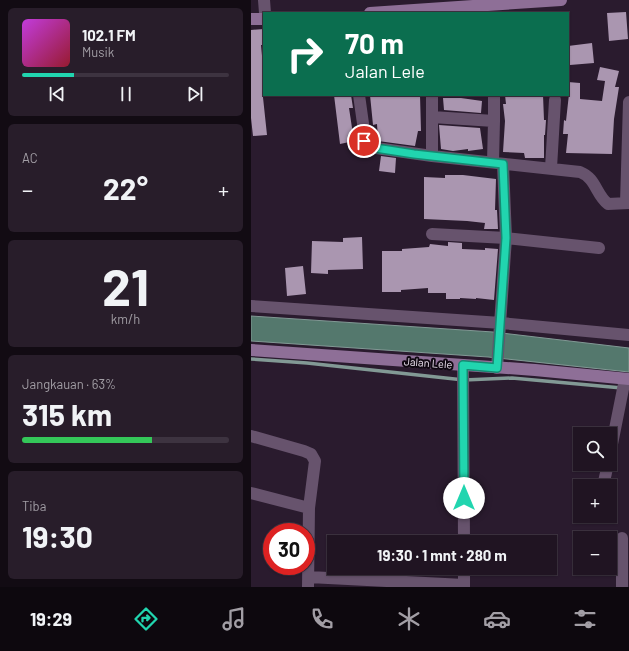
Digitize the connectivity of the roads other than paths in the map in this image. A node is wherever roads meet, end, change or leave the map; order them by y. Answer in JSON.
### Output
{"nodes":[{"id":1,"x":264,"y":0,"type":"edge"},
{"id":2,"x":555,"y":0,"type":"edge"},
{"id":3,"x":265,"y":12,"type":"edge"},
{"id":4,"x":384,"y":12,"type":"edge"},
{"id":5,"x":251,"y":19,"type":"edge"},
{"id":6,"x":263,"y":19,"type":"edge"},
{"id":7,"x":359,"y":96,"type":"edge"},
{"id":8,"x":432,"y":96,"type":"edge"},
{"id":9,"x":494,"y":96,"type":"edge"},
{"id":10,"x":555,"y":100,"type":"dead end"},
{"id":11,"x":629,"y":102,"type":"edge"},
{"id":12,"x":432,"y":117,"type":"junction"},
{"id":13,"x":494,"y":121,"type":"junction"},
{"id":14,"x":432,"y":156,"type":"junction"},
{"id":15,"x":498,"y":163,"type":"junction"},
{"id":16,"x":551,"y":168,"type":"junction"},
{"id":17,"x":628,"y":203,"type":"edge"},
{"id":18,"x":432,"y":234,"type":"dead end"},
{"id":19,"x":506,"y":238,"type":"junction"},
{"id":20,"x":599,"y":248,"type":"dead end"},
{"id":21,"x":251,"y":306,"type":"edge"},
{"id":22,"x":500,"y":328,"type":"junction"},
{"id":23,"x":629,"y":336,"type":"edge"},
{"id":24,"x":251,"y":350,"type":"edge"},
{"id":25,"x":498,"y":363,"type":"junction"},
{"id":26,"x":463,"y":365,"type":"junction"},
{"id":27,"x":627,"y":379,"type":"edge"},
{"id":28,"x":616,"y":427,"type":"edge"},
{"id":29,"x":251,"y":436,"type":"edge"},
{"id":30,"x":251,"y":493,"type":"edge"},
{"id":31,"x":309,"y":508,"type":"junction"},
{"id":32,"x":464,"y":535,"type":"edge"},
{"id":33,"x":622,"y":538,"type":"dead end"},
{"id":34,"x":464,"y":575,"type":"edge"},
{"id":35,"x":309,"y":582,"type":"edge"},
{"id":36,"x":464,"y":586,"type":"edge"},
{"id":37,"x":622,"y":587,"type":"edge"}],
"edges":[{"from":1,"to":3,"type":"street"},
{"from":2,"to":4,"type":"main road"},
{"from":5,"to":6,"type":"main road"},
{"from":7,"to":14,"type":"street"},
{"from":8,"to":12,"type":"street"},
{"from":9,"to":13,"type":"street"},
{"from":10,"to":16,"type":"street"},
{"from":11,"to":17,"type":"street"},
{"from":12,"to":13,"type":"street"},
{"from":12,"to":14,"type":"street"},
{"from":13,"to":15,"type":"street"},
{"from":14,"to":15,"type":"street"},
{"from":15,"to":16,"type":"street"},
{"from":15,"to":19,"type":"street"},
{"from":16,"to":17,"type":"street"},
{"from":18,"to":19,"type":"street"},
{"from":19,"to":20,"type":"street"},
{"from":19,"to":22,"type":"street"},
{"from":21,"to":22,"type":"street"},
{"from":22,"to":23,"type":"street"},
{"from":22,"to":25,"type":"street"},
{"from":24,"to":26,"type":"main road","name":"Jalan Lele"},
{"from":25,"to":26,"type":"main road","name":"Jalan Lele"},
{"from":25,"to":27,"type":"main road","name":"Jalan Lele"},
{"from":26,"to":32,"type":"street"},
{"from":27,"to":28,"type":"street"},
{"from":29,"to":31,"type":"street"},
{"from":30,"to":31,"type":"street"},
{"from":31,"to":35,"type":"street"},
{"from":33,"to":37,"type":"street"},
{"from":34,"to":36,"type":"street"},
{"from":35,"to":36,"type":"street"}]}
